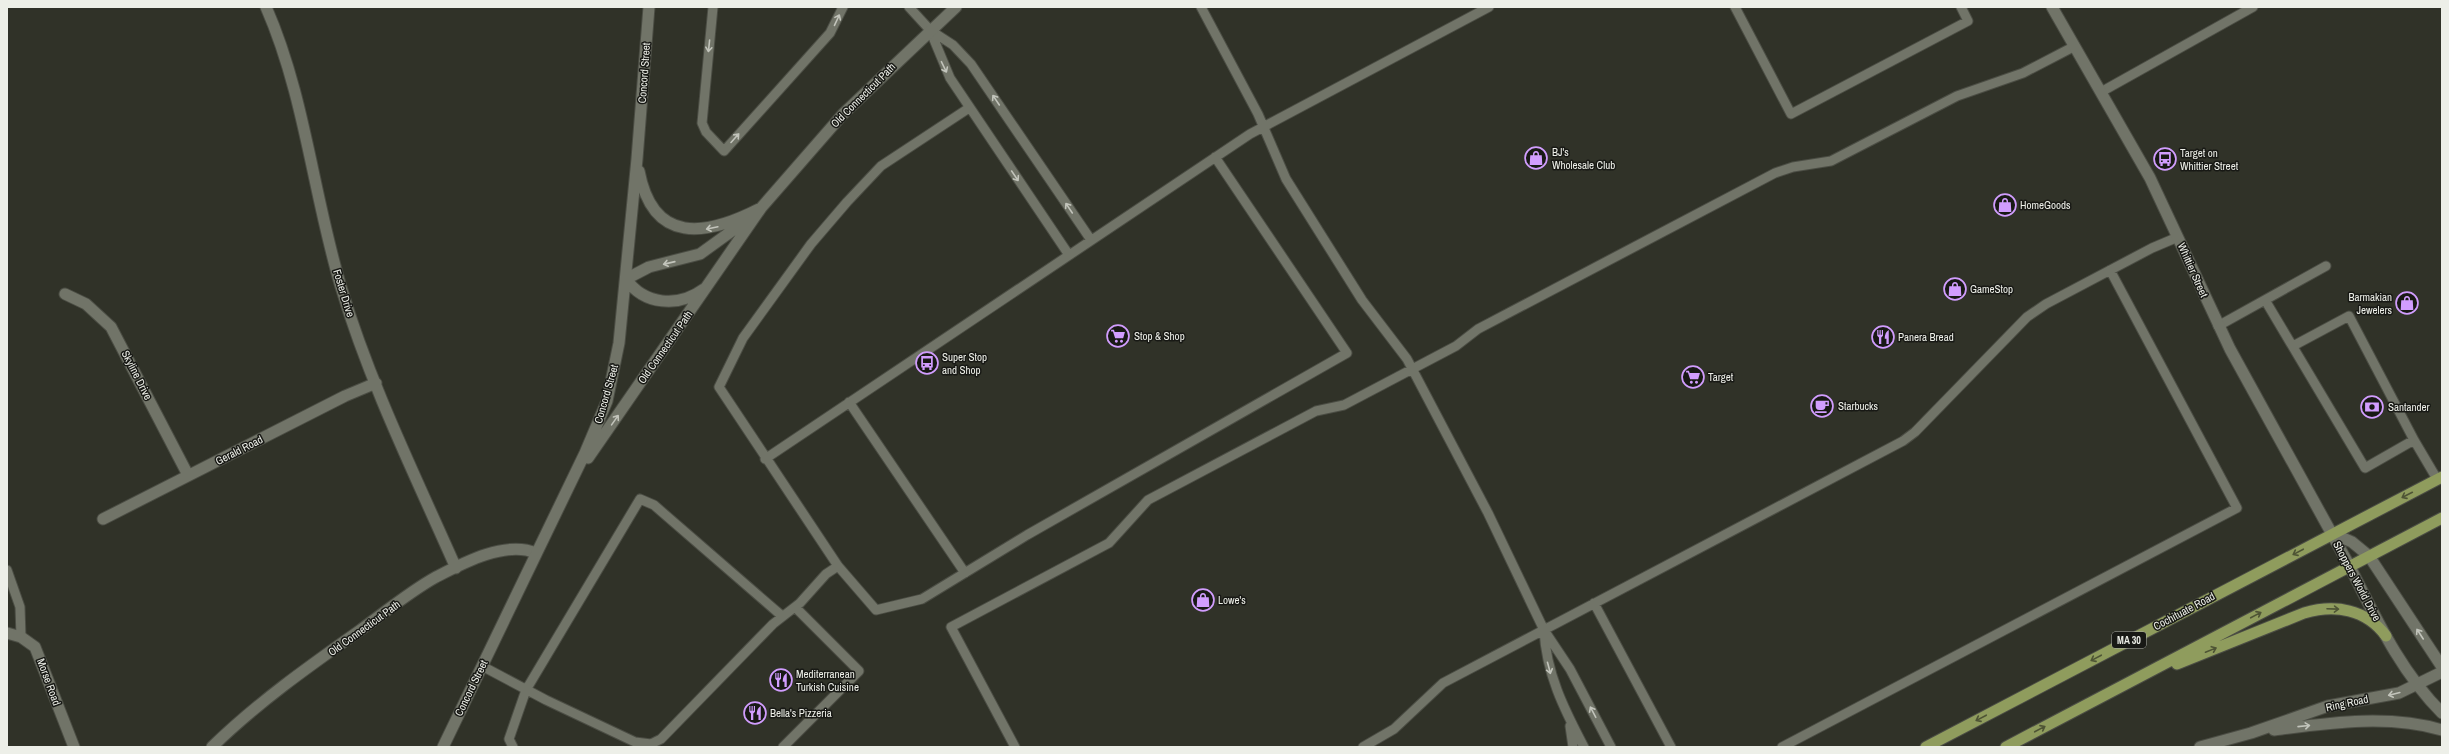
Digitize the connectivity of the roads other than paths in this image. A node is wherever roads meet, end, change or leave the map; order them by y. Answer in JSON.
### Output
{"nodes":[{"id":1,"x":266,"y":7,"type":"edge"},
{"id":2,"x":648,"y":7,"type":"edge"},
{"id":3,"x":713,"y":7,"type":"edge"},
{"id":4,"x":843,"y":7,"type":"edge"},
{"id":5,"x":909,"y":7,"type":"edge"},
{"id":6,"x":956,"y":7,"type":"edge"},
{"id":7,"x":1201,"y":7,"type":"edge"},
{"id":8,"x":1489,"y":7,"type":"edge"},
{"id":9,"x":1734,"y":7,"type":"edge"},
{"id":10,"x":1960,"y":7,"type":"edge"},
{"id":11,"x":2052,"y":7,"type":"edge"},
{"id":12,"x":2253,"y":7,"type":"edge"},
{"id":13,"x":930,"y":30,"type":"junction"},
{"id":14,"x":2075,"y":46,"type":"junction"},
{"id":15,"x":2101,"y":92,"type":"junction"},
{"id":16,"x":969,"y":108,"type":"junction"},
{"id":17,"x":1263,"y":126,"type":"junction"},
{"id":18,"x":1215,"y":157,"type":"junction"},
{"id":19,"x":637,"y":159,"type":"junction"},
{"id":20,"x":761,"y":208,"type":"junction"},
{"id":21,"x":2178,"y":238,"type":"junction"},
{"id":22,"x":1091,"y":240,"type":"junction"},
{"id":23,"x":1068,"y":255,"type":"junction"},
{"id":24,"x":2326,"y":266,"type":"dead end"},
{"id":25,"x":2110,"y":270,"type":"junction"},
{"id":26,"x":626,"y":279,"type":"junction"},
{"id":27,"x":707,"y":286,"type":"junction"},
{"id":28,"x":64,"y":294,"type":"dead end"},
{"id":29,"x":2265,"y":300,"type":"junction"},
{"id":30,"x":2218,"y":326,"type":"junction"},
{"id":31,"x":2293,"y":346,"type":"junction"},
{"id":32,"x":1412,"y":369,"type":"junction"},
{"id":33,"x":376,"y":383,"type":"junction"},
{"id":34,"x":849,"y":402,"type":"junction"},
{"id":35,"x":2414,"y":440,"type":"junction"},
{"id":36,"x":765,"y":458,"type":"junction"},
{"id":37,"x":188,"y":475,"type":"junction"},
{"id":38,"x":2440,"y":478,"type":"edge"},
{"id":39,"x":569,"y":486,"type":"junction"},
{"id":40,"x":2442,"y":518,"type":"edge"},
{"id":41,"x":103,"y":519,"type":"dead end"},
{"id":42,"x":2332,"y":533,"type":"junction"},
{"id":43,"x":536,"y":553,"type":"junction"},
{"id":44,"x":2369,"y":556,"type":"junction"},
{"id":45,"x":2349,"y":565,"type":"junction"},
{"id":46,"x":838,"y":566,"type":"junction"},
{"id":47,"x":456,"y":568,"type":"junction"},
{"id":48,"x":7,"y":570,"type":"edge"},
{"id":49,"x":965,"y":573,"type":"junction"},
{"id":50,"x":1594,"y":603,"type":"junction"},
{"id":51,"x":795,"y":606,"type":"junction"},
{"id":52,"x":782,"y":616,"type":"junction"},
{"id":53,"x":1544,"y":630,"type":"junction"},
{"id":54,"x":7,"y":633,"type":"edge"},
{"id":55,"x":2386,"y":636,"type":"junction"},
{"id":56,"x":21,"y":637,"type":"junction"},
{"id":57,"x":482,"y":666,"type":"junction"},
{"id":58,"x":2442,"y":666,"type":"edge"},
{"id":59,"x":2442,"y":672,"type":"edge"},
{"id":60,"x":2123,"y":685,"type":"junction"},
{"id":61,"x":2416,"y":686,"type":"junction"},
{"id":62,"x":526,"y":690,"type":"junction"},
{"id":63,"x":2442,"y":713,"type":"edge"},
{"id":64,"x":1568,"y":717,"type":"junction"},
{"id":65,"x":2442,"y":730,"type":"edge"},
{"id":66,"x":2251,"y":733,"type":"junction"},
{"id":67,"x":74,"y":747,"type":"edge"},
{"id":68,"x":212,"y":747,"type":"edge"},
{"id":69,"x":443,"y":747,"type":"edge"},
{"id":70,"x":513,"y":747,"type":"edge"},
{"id":71,"x":783,"y":747,"type":"edge"},
{"id":72,"x":1015,"y":747,"type":"edge"},
{"id":73,"x":1363,"y":747,"type":"edge"},
{"id":74,"x":1573,"y":747,"type":"edge"},
{"id":75,"x":1584,"y":747,"type":"edge"},
{"id":76,"x":1611,"y":747,"type":"edge"},
{"id":77,"x":1671,"y":747,"type":"edge"},
{"id":78,"x":1782,"y":747,"type":"edge"},
{"id":79,"x":1926,"y":747,"type":"edge"},
{"id":80,"x":2006,"y":747,"type":"edge"},
{"id":81,"x":2200,"y":747,"type":"edge"}],
"edges":[{"from":1,"to":33,"type":"street","name":"Foster Drive"},
{"from":2,"to":19,"type":"street","name":"Concord Street"},
{"from":3,"to":4,"type":"lane","one_way":true},
{"from":5,"to":13,"type":"lane"},
{"from":6,"to":13,"type":"street","name":"Old Connecticut Path"},
{"from":7,"to":17,"type":"lane"},
{"from":8,"to":17,"type":"lane"},
{"from":9,"to":10,"type":"lane"},
{"from":11,"to":14,"type":"street","name":"Whittier Street"},
{"from":12,"to":15,"type":"lane"},
{"from":13,"to":16,"type":"lane","one_way":true},
{"from":13,"to":20,"type":"street","name":"Old Connecticut Path"},
{"from":22,"to":13,"type":"lane","one_way":true},
{"from":14,"to":15,"type":"street","name":"Whittier Street"},
{"from":14,"to":32,"type":"lane"},
{"from":15,"to":21,"type":"street","name":"Whittier Street"},
{"from":16,"to":23,"type":"lane","one_way":true},
{"from":16,"to":36,"type":"lane"},
{"from":17,"to":18,"type":"lane"},
{"from":17,"to":32,"type":"lane"},
{"from":18,"to":22,"type":"lane"},
{"from":18,"to":49,"type":"lane"},
{"from":20,"to":19,"type":"street","one_way":true},
{"from":19,"to":26,"type":"street","name":"Concord Street"},
{"from":20,"to":26,"type":"street","name":"Old Connecticut Path","one_way":true},
{"from":20,"to":27,"type":"street","name":"Old Connecticut Path"},
{"from":21,"to":25,"type":"lane"},
{"from":21,"to":30,"type":"street","name":"Whittier Street"},
{"from":22,"to":23,"type":"lane"},
{"from":23,"to":34,"type":"lane"},
{"from":24,"to":29,"type":"lane"},
{"from":25,"to":50,"type":"lane"},
{"from":25,"to":78,"type":"lane"},
{"from":26,"to":27,"type":"street"},
{"from":26,"to":39,"type":"street","name":"Concord Street"},
{"from":39,"to":27,"type":"street","name":"Old Connecticut Path","one_way":true},
{"from":28,"to":37,"type":"street","name":"Skyline Drive"},
{"from":29,"to":30,"type":"lane"},
{"from":29,"to":31,"type":"lane"},
{"from":30,"to":42,"type":"street","name":"Whittier Street"},
{"from":31,"to":35,"type":"lane"},
{"from":31,"to":35,"type":"lane"},
{"from":32,"to":53,"type":"lane"},
{"from":32,"to":72,"type":"lane"},
{"from":33,"to":37,"type":"street","name":"Gerald Road"},
{"from":33,"to":47,"type":"street","name":"Foster Drive"},
{"from":34,"to":36,"type":"lane"},
{"from":34,"to":49,"type":"lane"},
{"from":35,"to":38,"type":"lane"},
{"from":36,"to":46,"type":"lane"},
{"from":37,"to":41,"type":"street","name":"Gerald Road"},
{"from":38,"to":42,"type":"main road","name":"Cochituate Road","number":"MA 30","one_way":true},
{"from":39,"to":43,"type":"street","name":"Concord Street"},
{"from":40,"to":44,"type":"main road"},
{"from":42,"to":44,"type":"street","name":"Shoppers World Drive"},
{"from":42,"to":45,"type":"street","name":"Shoppers World Drive"},
{"from":42,"to":79,"type":"main road","name":"Cochituate Road","number":"MA 30","one_way":true},
{"from":43,"to":47,"type":"street","name":"Old Connecticut Path"},
{"from":43,"to":57,"type":"street","name":"Concord Street"},
{"from":44,"to":45,"type":"main road"},
{"from":58,"to":44,"type":"street","name":"Shoppers World Drive","one_way":true},
{"from":45,"to":55,"type":"street","name":"Shoppers World Drive"},
{"from":60,"to":45,"type":"main road","one_way":true},
{"from":46,"to":49,"type":"lane"},
{"from":46,"to":51,"type":"lane"},
{"from":47,"to":68,"type":"street","name":"Old Connecticut Path"},
{"from":48,"to":56,"type":"lane"},
{"from":50,"to":53,"type":"lane"},
{"from":50,"to":77,"type":"lane"},
{"from":51,"to":52,"type":"lane"},
{"from":51,"to":71,"type":"lane"},
{"from":52,"to":62,"type":"lane"},
{"from":52,"to":62,"type":"lane"},
{"from":53,"to":64,"type":"lane","one_way":true},
{"from":53,"to":73,"type":"lane"},
{"from":76,"to":53,"type":"lane","one_way":true},
{"from":54,"to":56,"type":"street","name":"Morse Road"},
{"from":60,"to":55,"type":"main road","one_way":true},
{"from":55,"to":61,"type":"street","name":"Shoppers World Drive"},
{"from":56,"to":67,"type":"street","name":"Morse Road"},
{"from":57,"to":62,"type":"lane"},
{"from":57,"to":69,"type":"street","name":"Concord Street"},
{"from":59,"to":61,"type":"street","name":"Ring Road"},
{"from":80,"to":60,"type":"main road","one_way":true},
{"from":61,"to":63,"type":"street","name":"Shoppers World Drive"},
{"from":61,"to":66,"type":"street","name":"Ring Road","one_way":true},
{"from":62,"to":70,"type":"lane"},
{"from":64,"to":74,"type":"lane"},
{"from":64,"to":75,"type":"lane"},
{"from":66,"to":65,"type":"street","name":"Ring Road","one_way":true},
{"from":66,"to":81,"type":"street","name":"Ring Road"}]}
